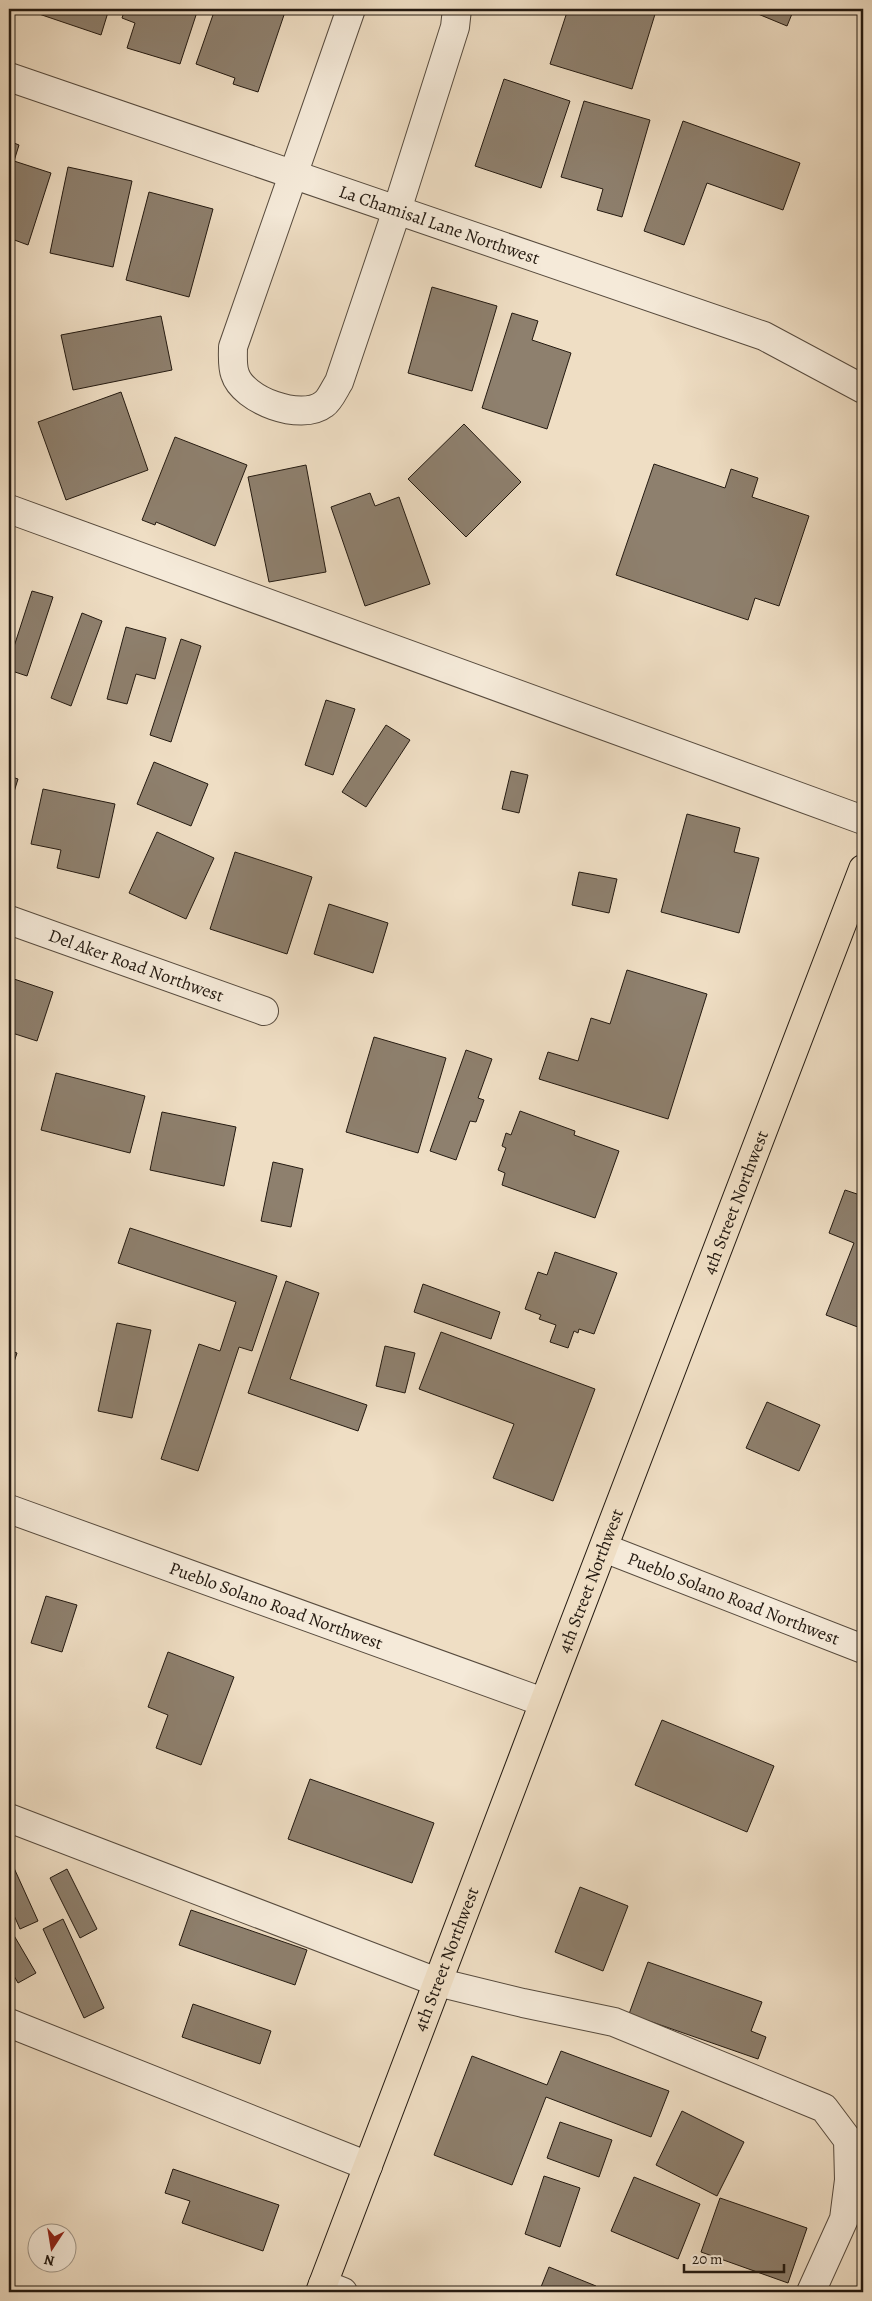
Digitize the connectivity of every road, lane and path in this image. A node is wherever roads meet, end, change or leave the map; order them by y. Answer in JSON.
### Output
{"nodes":[{"id":1,"x":351,"y":9,"type":"edge"},
{"id":2,"x":457,"y":9,"type":"edge"},
{"id":3,"x":9,"y":77,"type":"edge"},
{"id":4,"x":292,"y":174,"type":"junction"},
{"id":5,"x":397,"y":210,"type":"junction"},
{"id":6,"x":863,"y":389,"type":"edge"},
{"id":7,"x":9,"y":509,"type":"edge"},
{"id":8,"x":863,"y":820,"type":"edge"},
{"id":9,"x":863,"y":869,"type":"edge"},
{"id":10,"x":9,"y":920,"type":"edge"},
{"id":11,"x":264,"y":1011,"type":"dead end"},
{"id":12,"x":9,"y":1510,"type":"edge"},
{"id":13,"x":604,"y":1548,"type":"junction"},
{"id":14,"x":863,"y":1649,"type":"edge"},
{"id":15,"x":543,"y":1702,"type":"junction"},
{"id":16,"x":9,"y":1818,"type":"edge"},
{"id":17,"x":438,"y":1982,"type":"junction"},
{"id":18,"x":9,"y":2023,"type":"edge"},
{"id":19,"x":368,"y":2166,"type":"junction"},
{"id":20,"x":329,"y":2290,"type":"edge"},
{"id":21,"x":811,"y":2292,"type":"edge"}],
"edges":[{"from":1,"to":4,"type":"street"},
{"from":2,"to":5,"type":"street"},
{"from":3,"to":4,"type":"street","name":"La Chamisal Lane Northwest"},
{"from":4,"to":5,"type":"street","name":"La Chamisal Lane Northwest"},
{"from":4,"to":5,"type":"street"},
{"from":5,"to":6,"type":"street","name":"La Chamisal Lane Northwest"},
{"from":7,"to":8,"type":"street"},
{"from":9,"to":13,"type":"main road","name":"4th Street Northwest"},
{"from":10,"to":11,"type":"street","name":"Del Aker Road Northwest"},
{"from":12,"to":15,"type":"street","name":"Pueblo Solano Road Northwest"},
{"from":13,"to":14,"type":"street","name":"Pueblo Solano Road Northwest"},
{"from":13,"to":15,"type":"main road","name":"4th Street Northwest"},
{"from":15,"to":17,"type":"main road","name":"4th Street Northwest"},
{"from":16,"to":17,"type":"street"},
{"from":17,"to":19,"type":"main road","name":"4th Street Northwest"},
{"from":17,"to":21,"type":"street"},
{"from":18,"to":19,"type":"street"},
{"from":19,"to":20,"type":"main road","name":"4th Street Northwest"}]}
